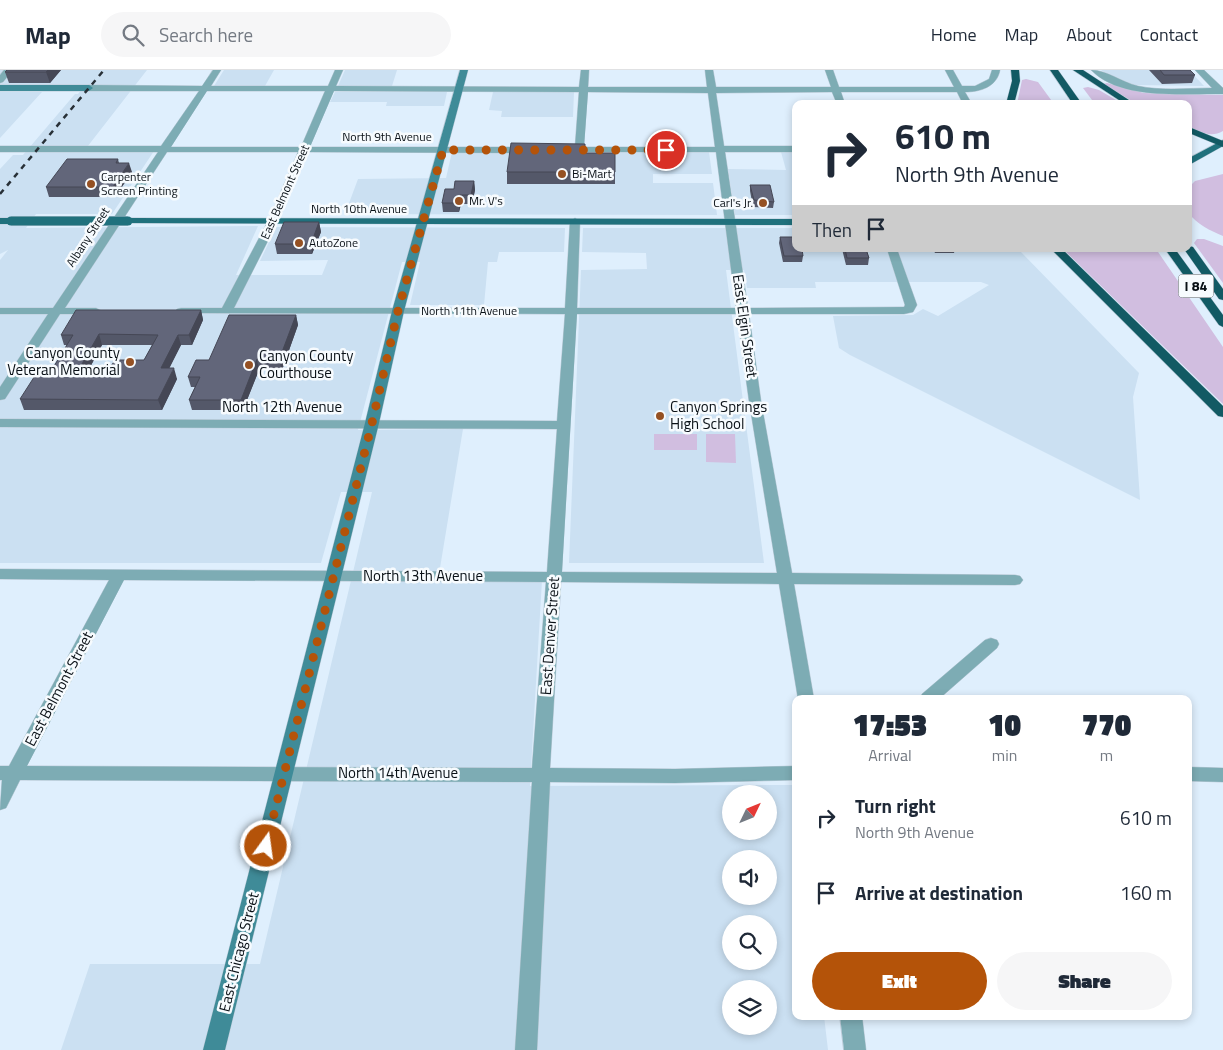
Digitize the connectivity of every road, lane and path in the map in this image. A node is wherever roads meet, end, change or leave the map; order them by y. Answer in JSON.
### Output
{"nodes":[{"id":1,"x":10,"y":70,"type":"edge"},
{"id":2,"x":217,"y":70,"type":"edge"},
{"id":3,"x":339,"y":70,"type":"edge"},
{"id":4,"x":464,"y":70,"type":"edge"},
{"id":5,"x":585,"y":70,"type":"edge"},
{"id":6,"x":709,"y":70,"type":"edge"},
{"id":7,"x":829,"y":70,"type":"edge"},
{"id":8,"x":949,"y":70,"type":"edge"},
{"id":9,"x":996,"y":70,"type":"edge"},
{"id":10,"x":1015,"y":70,"type":"edge"},
{"id":11,"x":1054,"y":70,"type":"edge"},
{"id":12,"x":1077,"y":70,"type":"edge"},
{"id":13,"x":1095,"y":70,"type":"edge"},
{"id":14,"x":1199,"y":70,"type":"edge"},
{"id":15,"x":0,"y":80,"type":"edge"},
{"id":16,"x":0,"y":88,"type":"edge"},
{"id":17,"x":204,"y":89,"type":"junction"},
{"id":18,"x":331,"y":89,"type":"junction"},
{"id":19,"x":836,"y":89,"type":"junction"},
{"id":20,"x":960,"y":89,"type":"junction"},
{"id":21,"x":459,"y":90,"type":"junction"},
{"id":22,"x":583,"y":90,"type":"junction"},
{"id":23,"x":712,"y":90,"type":"junction"},
{"id":24,"x":1221,"y":91,"type":"edge"},
{"id":25,"x":840,"y":100,"type":"edge"},
{"id":26,"x":966,"y":100,"type":"edge"},
{"id":27,"x":1011,"y":100,"type":"edge"},
{"id":28,"x":1075,"y":100,"type":"edge"},
{"id":29,"x":1125,"y":100,"type":"edge"},
{"id":30,"x":1192,"y":131,"type":"edge"},
{"id":31,"x":1223,"y":143,"type":"edge"},
{"id":32,"x":0,"y":148,"type":"edge"},
{"id":33,"x":163,"y":149,"type":"junction"},
{"id":34,"x":720,"y":149,"type":"junction"},
{"id":35,"x":792,"y":149,"type":"edge"},
{"id":36,"x":304,"y":150,"type":"junction"},
{"id":37,"x":443,"y":150,"type":"junction"},
{"id":38,"x":579,"y":150,"type":"junction"},
{"id":39,"x":1192,"y":160,"type":"edge"},
{"id":40,"x":6,"y":221,"type":"edge"},
{"id":41,"x":273,"y":221,"type":"junction"},
{"id":42,"x":422,"y":221,"type":"junction"},
{"id":43,"x":575,"y":221,"type":"junction"},
{"id":44,"x":731,"y":222,"type":"junction"},
{"id":45,"x":792,"y":222,"type":"edge"},
{"id":46,"x":893,"y":252,"type":"edge"},
{"id":47,"x":1058,"y":252,"type":"edge"},
{"id":48,"x":1172,"y":252,"type":"edge"},
{"id":49,"x":1190,"y":252,"type":"edge"},
{"id":50,"x":1223,"y":297,"type":"edge"},
{"id":51,"x":0,"y":311,"type":"edge"},
{"id":52,"x":56,"y":311,"type":"junction"},
{"id":53,"x":105,"y":311,"type":"edge"},
{"id":54,"x":171,"y":311,"type":"edge"},
{"id":55,"x":226,"y":311,"type":"junction"},
{"id":56,"x":398,"y":311,"type":"junction"},
{"id":57,"x":571,"y":311,"type":"junction"},
{"id":58,"x":744,"y":312,"type":"junction"},
{"id":59,"x":1223,"y":323,"type":"edge"},
{"id":60,"x":0,"y":396,"type":"edge"},
{"id":61,"x":1223,"y":414,"type":"edge"},
{"id":62,"x":0,"y":423,"type":"edge"},
{"id":63,"x":372,"y":423,"type":"junction"},
{"id":64,"x":564,"y":425,"type":"junction"},
{"id":65,"x":0,"y":574,"type":"edge"},
{"id":66,"x":119,"y":575,"type":"junction"},
{"id":67,"x":334,"y":576,"type":"junction"},
{"id":68,"x":554,"y":577,"type":"junction"},
{"id":69,"x":785,"y":578,"type":"junction"},
{"id":70,"x":1015,"y":580,"type":"dead end"},
{"id":71,"x":991,"y":644,"type":"dead end"},
{"id":72,"x":805,"y":695,"type":"edge"},
{"id":73,"x":933,"y":695,"type":"edge"},
{"id":74,"x":7,"y":773,"type":"edge"},
{"id":75,"x":285,"y":773,"type":"junction"},
{"id":76,"x":792,"y":773,"type":"edge"},
{"id":77,"x":541,"y":774,"type":"junction"},
{"id":78,"x":1192,"y":774,"type":"edge"},
{"id":79,"x":1223,"y":775,"type":"edge"},
{"id":80,"x":0,"y":803,"type":"edge"},
{"id":81,"x":851,"y":1020,"type":"edge"},
{"id":82,"x":214,"y":1050,"type":"edge"},
{"id":83,"x":526,"y":1050,"type":"edge"},
{"id":84,"x":855,"y":1050,"type":"edge"}],
"edges":[{"from":1,"to":15,"type":"street"},
{"from":2,"to":17,"type":"street","name":"Albany Street"},
{"from":3,"to":18,"type":"street","name":"East Belmont Street"},
{"from":4,"to":21,"type":"street","name":"East Chicago Street"},
{"from":5,"to":22,"type":"street"},
{"from":6,"to":23,"type":"street","name":"East Elgin Street"},
{"from":7,"to":19,"type":"street"},
{"from":8,"to":20,"type":"street"},
{"from":9,"to":20,"type":"street"},
{"from":10,"to":27,"type":"highway"},
{"from":11,"to":28,"type":"highway"},
{"from":12,"to":29,"type":"highway"},
{"from":13,"to":24,"type":"street"},
{"from":14,"to":24,"type":"street"},
{"from":16,"to":17,"type":"street"},
{"from":17,"to":18,"type":"street"},
{"from":17,"to":33,"type":"street","name":"Albany Street"},
{"from":18,"to":21,"type":"street"},
{"from":18,"to":36,"type":"street","name":"East Belmont Street"},
{"from":19,"to":20,"type":"street"},
{"from":19,"to":23,"type":"street"},
{"from":19,"to":25,"type":"street"},
{"from":20,"to":26,"type":"street"},
{"from":21,"to":22,"type":"street"},
{"from":21,"to":37,"type":"street","name":"East Chicago Street"},
{"from":22,"to":23,"type":"street"},
{"from":22,"to":38,"type":"street"},
{"from":23,"to":34,"type":"street","name":"East Elgin Street"},
{"from":30,"to":31,"type":"highway"},
{"from":31,"to":39,"type":"main road"},
{"from":32,"to":33,"type":"street","name":"North 9th Avenue"},
{"from":33,"to":36,"type":"street","name":"North 9th Avenue"},
{"from":33,"to":52,"type":"street","name":"Albany Street"},
{"from":34,"to":35,"type":"street","name":"North 9th Avenue"},
{"from":34,"to":38,"type":"street","name":"North 9th Avenue"},
{"from":34,"to":44,"type":"street","name":"East Elgin Street"},
{"from":36,"to":37,"type":"street","name":"North 9th Avenue"},
{"from":36,"to":41,"type":"street","name":"East Belmont Street"},
{"from":37,"to":38,"type":"street","name":"North 9th Avenue"},
{"from":37,"to":42,"type":"street","name":"East Chicago Street"},
{"from":40,"to":41,"type":"main road","name":"North 10th Avenue","bridge":true},
{"from":41,"to":42,"type":"main road","name":"North 10th Avenue"},
{"from":41,"to":55,"type":"street","name":"East Belmont Street"},
{"from":42,"to":43,"type":"main road","name":"North 10th Avenue"},
{"from":42,"to":56,"type":"street","name":"East Chicago Street"},
{"from":43,"to":44,"type":"main road","name":"North 10th Avenue"},
{"from":43,"to":57,"type":"street","name":"East Denver Street"},
{"from":44,"to":45,"type":"main road","name":"North 10th Avenue"},
{"from":44,"to":58,"type":"street","name":"East Elgin Street"},
{"from":46,"to":58,"type":"street","name":"North 11th Avenue"},
{"from":47,"to":61,"type":"highway"},
{"from":48,"to":59,"type":"highway","number":"I 84"},
{"from":49,"to":50,"type":"highway","number":"I 84"},
{"from":51,"to":52,"type":"street"},
{"from":52,"to":53,"type":"street"},
{"from":52,"to":60,"type":"street","name":"Albany Street"},
{"from":54,"to":55,"type":"street","name":"North 11th Avenue"},
{"from":55,"to":56,"type":"street","name":"North 11th Avenue"},
{"from":56,"to":57,"type":"street","name":"North 11th Avenue"},
{"from":56,"to":63,"type":"street","name":"East Chicago Street"},
{"from":57,"to":58,"type":"street","name":"North 11th Avenue"},
{"from":57,"to":64,"type":"street","name":"East Denver Street"},
{"from":58,"to":69,"type":"street","name":"East Elgin Street"},
{"from":62,"to":63,"type":"street","name":"North 12th Avenue"},
{"from":63,"to":64,"type":"street","name":"North 12th Avenue"},
{"from":63,"to":67,"type":"street","name":"East Chicago Street"},
{"from":64,"to":68,"type":"street","name":"East Denver Street"},
{"from":65,"to":66,"type":"street","name":"North 13th Avenue"},
{"from":66,"to":67,"type":"street","name":"North 13th Avenue"},
{"from":66,"to":74,"type":"street","name":"East Belmont Street"},
{"from":67,"to":68,"type":"street","name":"North 13th Avenue"},
{"from":67,"to":75,"type":"street","name":"East Chicago Street"},
{"from":68,"to":69,"type":"street","name":"North 13th Avenue"},
{"from":68,"to":77,"type":"street","name":"East Denver Street"},
{"from":69,"to":70,"type":"street","name":"North 13th Avenue"},
{"from":69,"to":72,"type":"street","name":"East Elgin Street"},
{"from":71,"to":73,"type":"street"},
{"from":74,"to":75,"type":"street","name":"North 14th Avenue"},
{"from":74,"to":80,"type":"street","name":"East Belmont Street"},
{"from":75,"to":77,"type":"street","name":"North 14th Avenue"},
{"from":75,"to":82,"type":"street","name":"East Chicago Street"},
{"from":76,"to":77,"type":"street","name":"North 14th Avenue"},
{"from":77,"to":83,"type":"street","name":"East Denver Street"},
{"from":78,"to":79,"type":"street"},
{"from":81,"to":84,"type":"street"}]}
